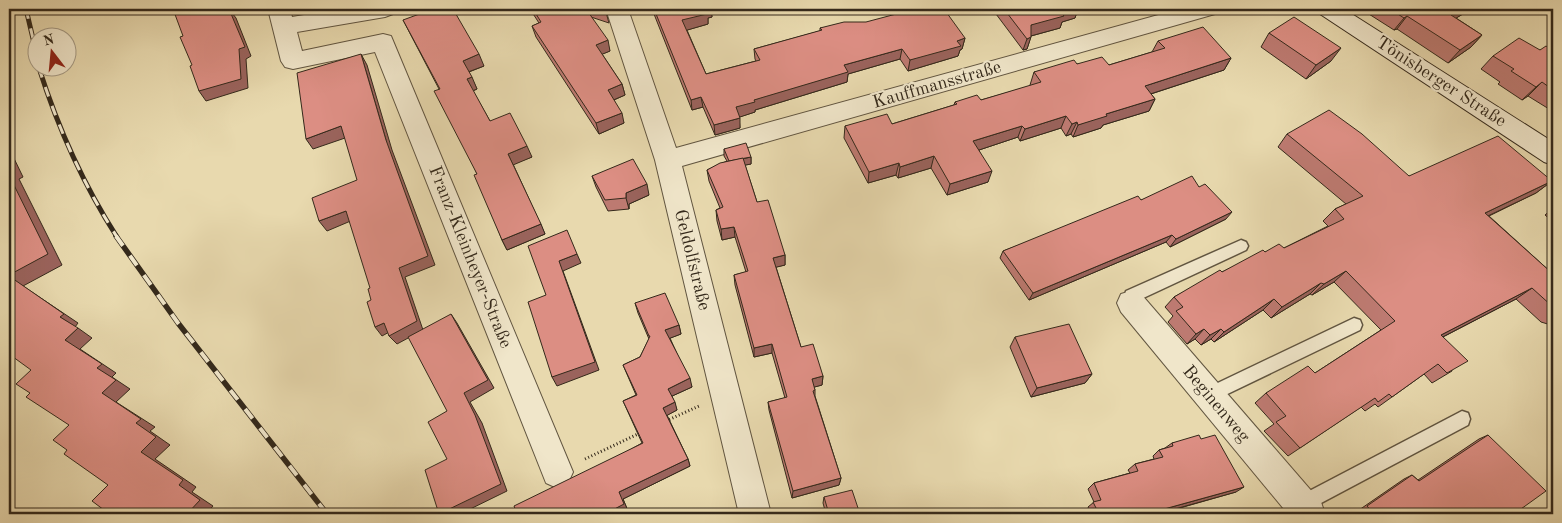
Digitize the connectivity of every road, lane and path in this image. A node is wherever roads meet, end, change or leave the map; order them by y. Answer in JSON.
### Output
{"nodes":[{"id":1,"x":617,"y":9,"type":"edge"},
{"id":2,"x":1207,"y":9,"type":"edge"},
{"id":3,"x":1328,"y":9,"type":"edge"},
{"id":4,"x":381,"y":10,"type":"edge"},
{"id":5,"x":282,"y":17,"type":"edge"},
{"id":6,"x":383,"y":42,"type":"junction"},
{"id":7,"x":1553,"y":155,"type":"edge"},
{"id":8,"x":668,"y":160,"type":"junction"},
{"id":9,"x":1241,"y":246,"type":"dead end"},
{"id":10,"x":1131,"y":303,"type":"joint"},
{"id":11,"x":1354,"y":325,"type":"dead end"},
{"id":12,"x":725,"y":394,"type":"junction"},
{"id":13,"x":1209,"y":395,"type":"junction"},
{"id":14,"x":1462,"y":419,"type":"dead end"},
{"id":15,"x":662,"y":423,"type":"edge"},
{"id":16,"x":645,"y":431,"type":"edge"},
{"id":17,"x":557,"y":472,"type":"joint"},
{"id":18,"x":1304,"y":510,"type":"edge"},
{"id":19,"x":755,"y":514,"type":"edge"}],
"edges":[{"from":1,"to":8,"type":"street","name":"Geldolfstraße"},
{"from":2,"to":8,"type":"street","name":"Kauffmansstraße"},
{"from":3,"to":7,"type":"street","name":"Tönisberger Straße"},
{"from":4,"to":5,"type":"street","name":"Franz-Kleinheyer-Straße"},
{"from":4,"to":6,"type":"street","name":"Franz-Kleinheyer-Straße"},
{"from":5,"to":6,"type":"street","name":"Franz-Kleinheyer-Straße"},
{"from":6,"to":17,"type":"street","name":"Franz-Kleinheyer-Straße"},
{"from":8,"to":12,"type":"street","name":"Geldolfstraße"},
{"from":9,"to":10,"type":"lane"},
{"from":10,"to":13,"type":"street","name":"Beginenweg"},
{"from":11,"to":13,"type":"lane"},
{"from":12,"to":15,"type":"path"},
{"from":12,"to":19,"type":"street","name":"Geldolfstraße"},
{"from":13,"to":18,"type":"street","name":"Beginenweg"},
{"from":14,"to":18,"type":"lane","name":"Beginenweg"},
{"from":16,"to":17,"type":"path"}]}
